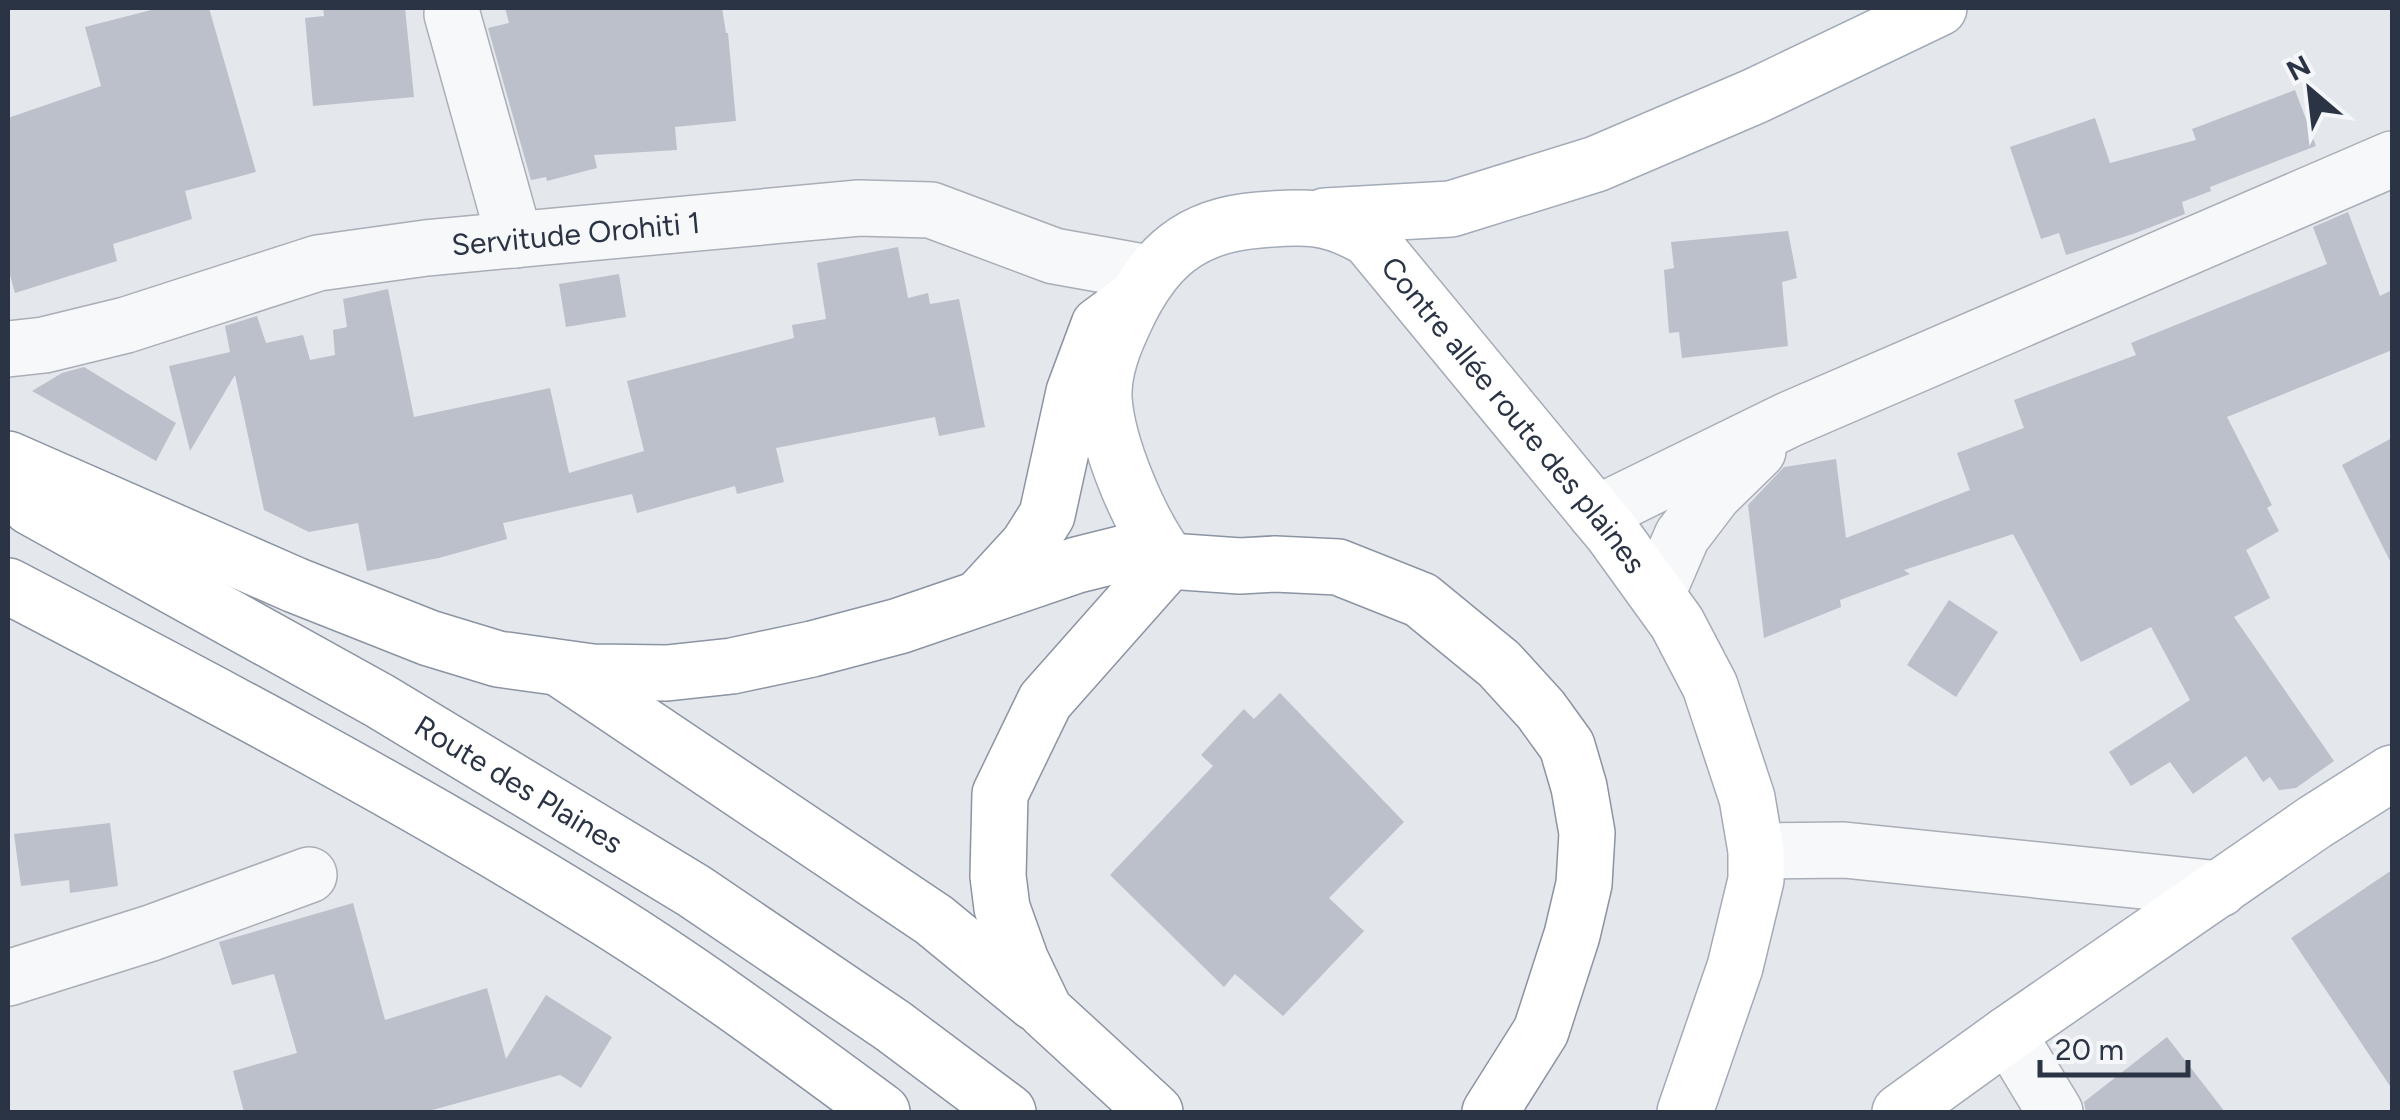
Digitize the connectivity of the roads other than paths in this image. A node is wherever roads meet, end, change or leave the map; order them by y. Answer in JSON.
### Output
{"nodes":[{"id":1,"x":1939,"y":8,"type":"edge"},
{"id":2,"x":452,"y":14,"type":"dead end"},
{"id":3,"x":2392,"y":159,"type":"edge"},
{"id":4,"x":1317,"y":217,"type":"junction"},
{"id":5,"x":516,"y":240,"type":"junction"},
{"id":6,"x":1141,"y":286,"type":"junction"},
{"id":7,"x":8,"y":349,"type":"edge"},
{"id":8,"x":1788,"y":420,"type":"junction"},
{"id":9,"x":8,"y":459,"type":"edge"},
{"id":10,"x":8,"y":497,"type":"edge"},
{"id":11,"x":1596,"y":514,"type":"junction"},
{"id":12,"x":1169,"y":561,"type":"junction"},
{"id":13,"x":8,"y":586,"type":"edge"},
{"id":14,"x":1657,"y":594,"type":"junction"},
{"id":15,"x":979,"y":598,"type":"junction"},
{"id":16,"x":559,"y":668,"type":"junction"},
{"id":17,"x":2388,"y":785,"type":"edge"},
{"id":18,"x":1756,"y":850,"type":"junction"},
{"id":19,"x":309,"y":875,"type":"dead end"},
{"id":20,"x":2220,"y":889,"type":"junction"},
{"id":21,"x":8,"y":978,"type":"edge"},
{"id":22,"x":1045,"y":1011,"type":"junction"},
{"id":23,"x":2008,"y":1034,"type":"junction"},
{"id":24,"x":882,"y":1112,"type":"edge"},
{"id":25,"x":1008,"y":1112,"type":"edge"},
{"id":26,"x":1155,"y":1112,"type":"edge"},
{"id":27,"x":1490,"y":1112,"type":"edge"},
{"id":28,"x":1685,"y":1112,"type":"edge"},
{"id":29,"x":1900,"y":1112,"type":"edge"},
{"id":30,"x":2055,"y":1112,"type":"edge"}],
"edges":[{"from":1,"to":4,"type":"main road"},
{"from":2,"to":5,"type":"street"},
{"from":3,"to":8,"type":"street"},
{"from":4,"to":6,"type":"main road","name":"Contre allée route des plaines"},
{"from":4,"to":11,"type":"main road","name":"Contre allée route des plaines"},
{"from":5,"to":6,"type":"street","name":"Servitude Orohiti 1"},
{"from":5,"to":7,"type":"street","name":"Servitude Orohiti 1"},
{"from":6,"to":12,"type":"main road","name":"Contre allée route des plaines"},
{"from":6,"to":15,"type":"main road"},
{"from":8,"to":11,"type":"street"},
{"from":8,"to":14,"type":"street"},
{"from":9,"to":16,"type":"main road"},
{"from":10,"to":25,"type":"main road","name":"Route des Plaines"},
{"from":11,"to":14,"type":"main road","name":"Contre allée route des plaines"},
{"from":12,"to":15,"type":"main road"},
{"from":12,"to":22,"type":"main road"},
{"from":12,"to":27,"type":"main road"},
{"from":13,"to":24,"type":"main road"},
{"from":14,"to":18,"type":"main road","name":"Contre allée route des plaines"},
{"from":15,"to":16,"type":"main road"},
{"from":16,"to":22,"type":"main road"},
{"from":17,"to":20,"type":"main road"},
{"from":18,"to":20,"type":"street"},
{"from":18,"to":28,"type":"main road","name":"Contre allée route des plaines"},
{"from":19,"to":21,"type":"street"},
{"from":20,"to":23,"type":"main road"},
{"from":22,"to":26,"type":"main road"},
{"from":23,"to":29,"type":"main road"},
{"from":23,"to":30,"type":"street"}]}
